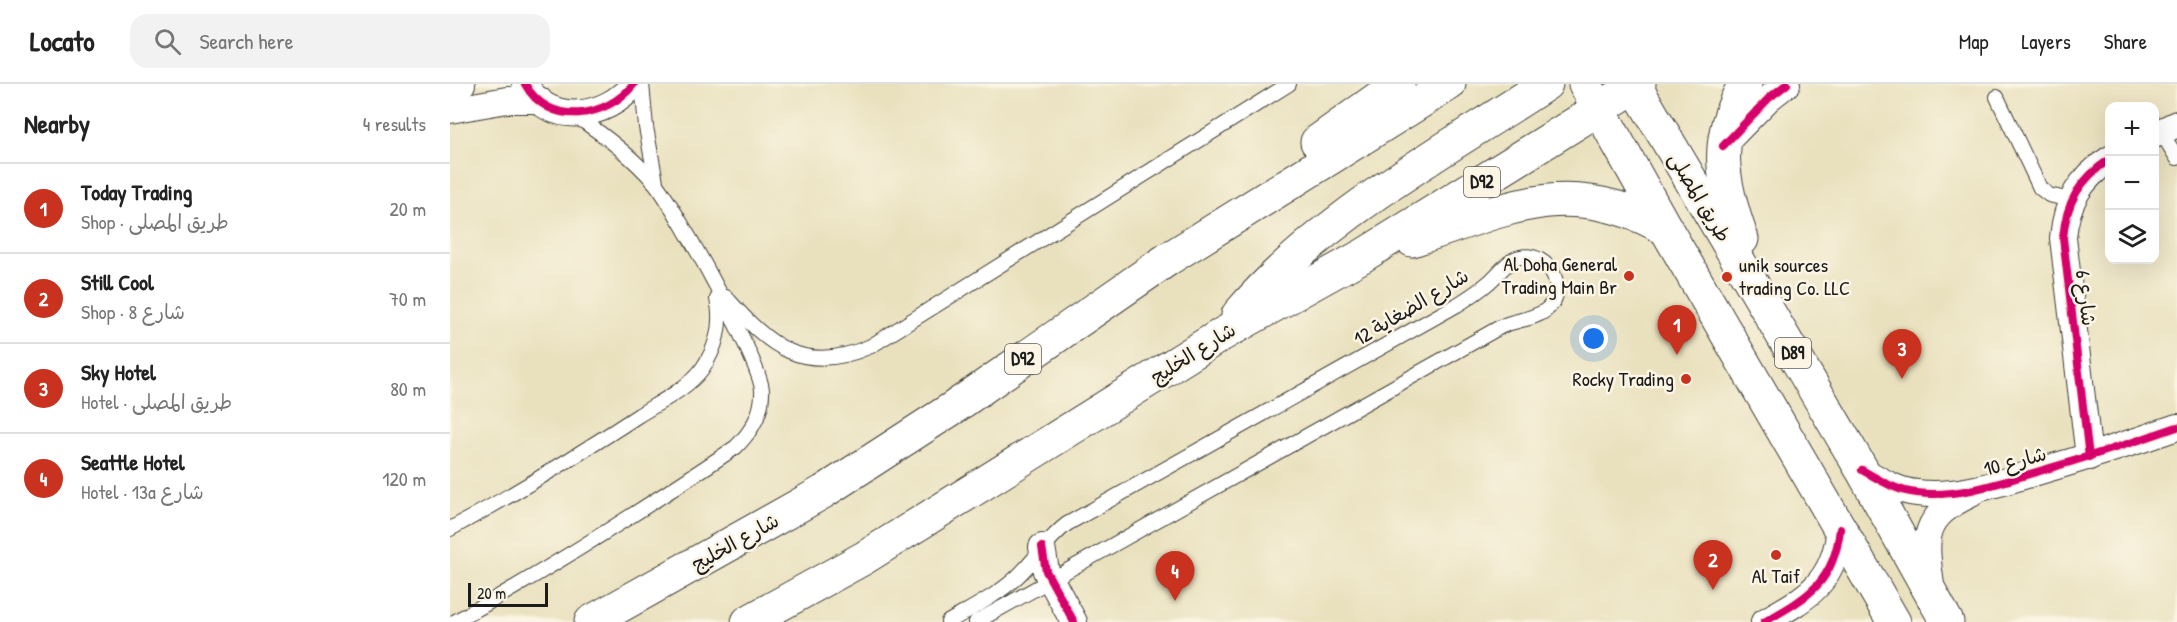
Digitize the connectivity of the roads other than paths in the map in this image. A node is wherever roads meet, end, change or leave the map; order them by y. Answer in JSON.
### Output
{"nodes":[{"id":1,"x":462,"y":84,"type":"edge"},
{"id":2,"x":634,"y":84,"type":"edge"},
{"id":3,"x":642,"y":84,"type":"edge"},
{"id":4,"x":1288,"y":84,"type":"edge"},
{"id":5,"x":1398,"y":84,"type":"edge"},
{"id":6,"x":1449,"y":84,"type":"edge"},
{"id":7,"x":1546,"y":84,"type":"edge"},
{"id":8,"x":1745,"y":84,"type":"edge"},
{"id":9,"x":1787,"y":84,"type":"edge"},
{"id":10,"x":1636,"y":85,"type":"edge"},
{"id":11,"x":532,"y":92,"type":"edge"},
{"id":12,"x":450,"y":93,"type":"edge"},
{"id":13,"x":1593,"y":97,"type":"edge"},
{"id":14,"x":1997,"y":97,"type":"dead end"},
{"id":15,"x":450,"y":110,"type":"edge"},
{"id":16,"x":572,"y":114,"type":"junction"},
{"id":17,"x":2164,"y":130,"type":"edge"},
{"id":18,"x":1723,"y":146,"type":"junction"},
{"id":19,"x":2177,"y":158,"type":"edge"},
{"id":20,"x":2105,"y":162,"type":"edge"},
{"id":21,"x":656,"y":184,"type":"junction"},
{"id":22,"x":2070,"y":200,"type":"junction"},
{"id":23,"x":1666,"y":229,"type":"junction"},
{"id":24,"x":1364,"y":255,"type":"junction"},
{"id":25,"x":1168,"y":259,"type":"junction"},
{"id":26,"x":711,"y":279,"type":"junction"},
{"id":27,"x":1768,"y":311,"type":"junction"},
{"id":28,"x":1221,"y":335,"type":"junction"},
{"id":29,"x":2177,"y":428,"type":"edge"},
{"id":30,"x":2089,"y":457,"type":"junction"},
{"id":31,"x":1862,"y":470,"type":"junction"},
{"id":32,"x":1989,"y":486,"type":"junction"},
{"id":33,"x":450,"y":529,"type":"edge"},
{"id":34,"x":1840,"y":529,"type":"junction"},
{"id":35,"x":1042,"y":547,"type":"junction"},
{"id":36,"x":1052,"y":581,"type":"junction"},
{"id":37,"x":1940,"y":610,"type":"edge"},
{"id":38,"x":454,"y":622,"type":"edge"},
{"id":39,"x":591,"y":622,"type":"edge"},
{"id":40,"x":748,"y":622,"type":"edge"},
{"id":41,"x":948,"y":622,"type":"edge"},
{"id":42,"x":976,"y":622,"type":"edge"},
{"id":43,"x":1074,"y":622,"type":"edge"},
{"id":44,"x":1764,"y":622,"type":"edge"},
{"id":45,"x":1894,"y":622,"type":"edge"}],
"edges":[{"from":1,"to":12,"type":"street"},
{"from":2,"to":16,"type":"street"},
{"from":3,"to":21,"type":"lane"},
{"from":4,"to":26,"type":"lane"},
{"from":5,"to":25,"type":"main road"},
{"from":6,"to":25,"type":"main road","name":"شارع الخليج","number":"D92"},
{"from":7,"to":28,"type":"main road"},
{"from":8,"to":18,"type":"main road"},
{"from":9,"to":18,"type":"street"},
{"from":10,"to":13,"type":"main road","name":"شارع الخليج","number":"D92"},
{"from":10,"to":27,"type":"main road","name":"طريق المصلى","number":"D89"},
{"from":11,"to":15,"type":"street"},
{"from":11,"to":16,"type":"street"},
{"from":13,"to":23,"type":"main road","number":"D89"},
{"from":13,"to":24,"type":"main road","name":"شارع الخليج","number":"D92"},
{"from":14,"to":22,"type":"lane"},
{"from":16,"to":21,"type":"lane"},
{"from":17,"to":19,"type":"lane"},
{"from":18,"to":27,"type":"main road"},
{"from":20,"to":22,"type":"street","name":"شارع 6"},
{"from":21,"to":26,"type":"lane"},
{"from":22,"to":30,"type":"street","name":"شارع 6"},
{"from":23,"to":24,"type":"main road"},
{"from":23,"to":34,"type":"main road","number":"D89"},
{"from":24,"to":28,"type":"main road","name":"شارع الخليج","number":"D92"},
{"from":25,"to":39,"type":"main road","name":"شارع الخليج","number":"D92"},
{"from":26,"to":33,"type":"lane"},
{"from":26,"to":38,"type":"lane"},
{"from":27,"to":31,"type":"main road","name":"طريق المصلى","number":"D89"},
{"from":28,"to":40,"type":"main road","name":"شارع الخليج","number":"D92"},
{"from":29,"to":30,"type":"street","name":"شارع 10"},
{"from":30,"to":32,"type":"street","name":"شارع 10"},
{"from":31,"to":32,"type":"street","name":"شارع 10"},
{"from":31,"to":37,"type":"main road","name":"طريق المصلى","number":"D89"},
{"from":32,"to":37,"type":"street","name":"شارع 10"},
{"from":34,"to":44,"type":"street"},
{"from":34,"to":45,"type":"main road","number":"D89"},
{"from":35,"to":36,"type":"street"},
{"from":35,"to":36,"type":"lane","name":"12 شارع الضغاية"},
{"from":35,"to":41,"type":"lane","name":"12 شارع الضغاية"},
{"from":36,"to":42,"type":"lane","name":"12 شارع الضغاية"},
{"from":36,"to":43,"type":"street"}]}
